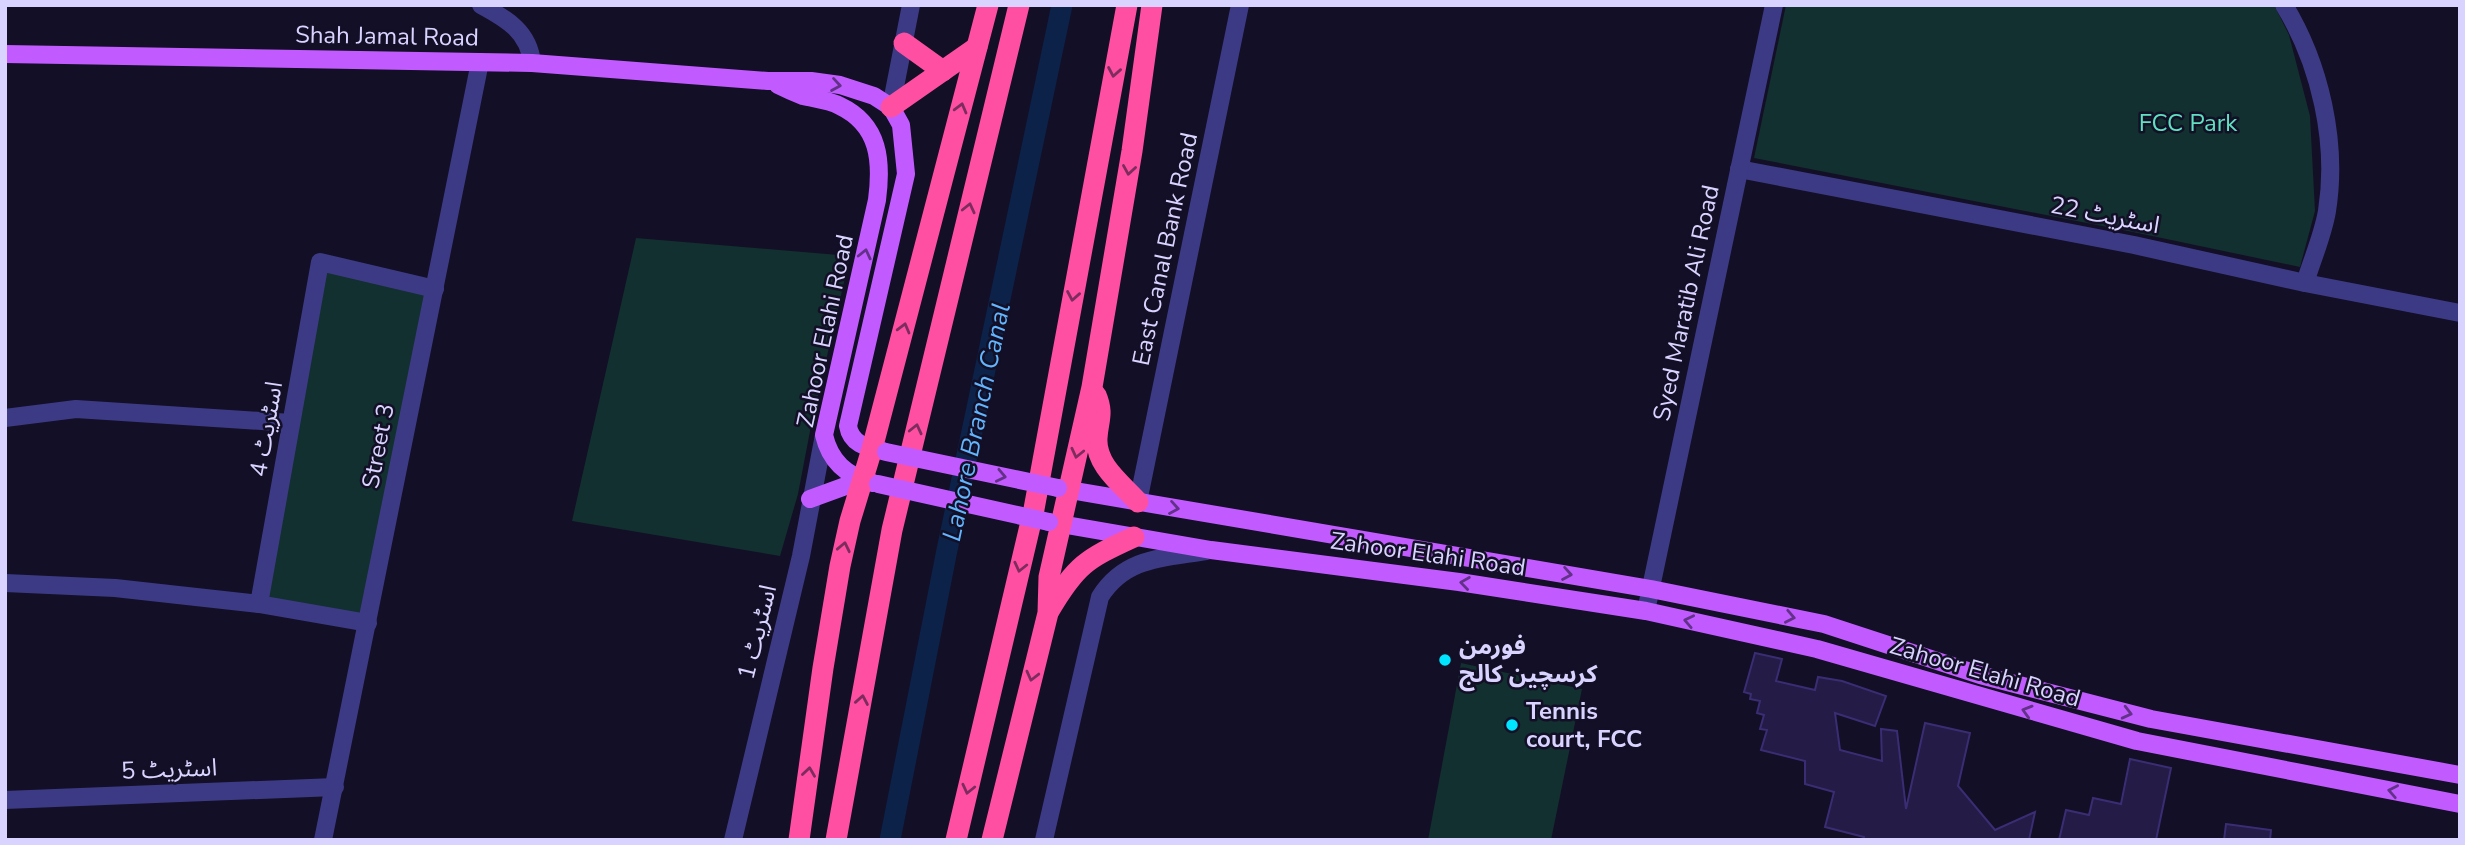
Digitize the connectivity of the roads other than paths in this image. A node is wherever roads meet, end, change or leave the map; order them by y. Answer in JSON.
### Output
{"nodes":[{"id":1,"x":911,"y":5,"type":"edge"},
{"id":2,"x":988,"y":5,"type":"edge"},
{"id":3,"x":1018,"y":5,"type":"edge"},
{"id":4,"x":1127,"y":5,"type":"edge"},
{"id":5,"x":1152,"y":5,"type":"edge"},
{"id":6,"x":1240,"y":5,"type":"edge"},
{"id":7,"x":1774,"y":5,"type":"edge"},
{"id":8,"x":2284,"y":5,"type":"edge"},
{"id":9,"x":492,"y":8,"type":"edge"},
{"id":10,"x":904,"y":43,"type":"junction"},
{"id":11,"x":977,"y":47,"type":"junction"},
{"id":12,"x":5,"y":54,"type":"edge"},
{"id":13,"x":480,"y":62,"type":"junction"},
{"id":14,"x":532,"y":63,"type":"junction"},
{"id":15,"x":943,"y":71,"type":"junction"},
{"id":16,"x":768,"y":81,"type":"junction"},
{"id":17,"x":891,"y":107,"type":"junction"},
{"id":18,"x":1739,"y":169,"type":"junction"},
{"id":19,"x":2305,"y":283,"type":"junction"},
{"id":20,"x":435,"y":289,"type":"junction"},
{"id":21,"x":2460,"y":313,"type":"edge"},
{"id":22,"x":1092,"y":387,"type":"junction"},
{"id":23,"x":5,"y":418,"type":"edge"},
{"id":24,"x":291,"y":423,"type":"junction"},
{"id":25,"x":824,"y":435,"type":"junction"},
{"id":26,"x":879,"y":451,"type":"junction"},
{"id":27,"x":870,"y":482,"type":"junction"},
{"id":28,"x":1063,"y":489,"type":"junction"},
{"id":29,"x":810,"y":499,"type":"junction"},
{"id":30,"x":1138,"y":502,"type":"junction"},
{"id":31,"x":1055,"y":523,"type":"junction"},
{"id":32,"x":1134,"y":537,"type":"junction"},
{"id":33,"x":1211,"y":550,"type":"junction"},
{"id":34,"x":5,"y":583,"type":"edge"},
{"id":35,"x":1651,"y":589,"type":"junction"},
{"id":36,"x":259,"y":604,"type":"junction"},
{"id":37,"x":1646,"y":611,"type":"junction"},
{"id":38,"x":1048,"y":613,"type":"junction"},
{"id":39,"x":368,"y":624,"type":"junction"},
{"id":40,"x":2460,"y":775,"type":"edge"},
{"id":41,"x":335,"y":787,"type":"junction"},
{"id":42,"x":5,"y":800,"type":"edge"},
{"id":43,"x":2460,"y":804,"type":"edge"},
{"id":44,"x":323,"y":840,"type":"edge"},
{"id":45,"x":733,"y":840,"type":"edge"},
{"id":46,"x":800,"y":840,"type":"edge"},
{"id":47,"x":836,"y":840,"type":"edge"},
{"id":48,"x":956,"y":840,"type":"edge"},
{"id":49,"x":992,"y":840,"type":"edge"},
{"id":50,"x":1044,"y":840,"type":"edge"}],
"edges":[{"from":1,"to":10,"type":"street"},
{"from":2,"to":11,"type":"highway"},
{"from":47,"to":3,"type":"highway","one_way":true},
{"from":4,"to":48,"type":"highway","one_way":true},
{"from":5,"to":22,"type":"highway","one_way":true},
{"from":6,"to":30,"type":"street","name":"East Canal Bank Road"},
{"from":7,"to":18,"type":"street","name":"Syed Maratib Ali Road"},
{"from":8,"to":19,"type":"street"},
{"from":9,"to":14,"type":"street"},
{"from":10,"to":15,"type":"highway"},
{"from":10,"to":17,"type":"street"},
{"from":11,"to":15,"type":"highway"},
{"from":26,"to":11,"type":"highway","one_way":true},
{"from":12,"to":13,"type":"main road","name":"Shah Jamal Road"},
{"from":13,"to":14,"type":"main road","name":"Shah Jamal Road"},
{"from":13,"to":20,"type":"street","name":"Street 3"},
{"from":14,"to":16,"type":"main road","name":"Shah Jamal Road"},
{"from":15,"to":17,"type":"highway"},
{"from":16,"to":17,"type":"main road","one_way":true},
{"from":25,"to":16,"type":"main road","name":"Zahoor Elahi Road","one_way":true},
{"from":17,"to":26,"type":"main road"},
{"from":18,"to":19,"type":"street","name":"اسٹریٹ 22"},
{"from":18,"to":35,"type":"street","name":"Syed Maratib Ali Road"},
{"from":19,"to":21,"type":"street","name":"اسٹریٹ 22"},
{"from":20,"to":24,"type":"street","name":"اسٹریٹ 4"},
{"from":20,"to":39,"type":"street","name":"Street 3"},
{"from":22,"to":28,"type":"highway","one_way":true},
{"from":22,"to":30,"type":"highway"},
{"from":23,"to":24,"type":"street"},
{"from":24,"to":36,"type":"street","name":"اسٹریٹ 4"},
{"from":25,"to":27,"type":"main road","name":"Zahoor Elahi Road"},
{"from":25,"to":29,"type":"street","name":"اسٹریٹ 1"},
{"from":26,"to":27,"type":"highway"},
{"from":26,"to":28,"type":"main road","name":"Zahoor Elahi Road","one_way":true,"bridge":true},
{"from":27,"to":29,"type":"main road"},
{"from":27,"to":31,"type":"main road","name":"Zahoor Elahi Road","bridge":true},
{"from":46,"to":27,"type":"highway","one_way":true},
{"from":28,"to":30,"type":"main road","name":"Zahoor Elahi Road"},
{"from":28,"to":31,"type":"highway"},
{"from":29,"to":45,"type":"street","name":"اسٹریٹ 1"},
{"from":30,"to":35,"type":"main road","name":"Zahoor Elahi Road","one_way":true},
{"from":31,"to":32,"type":"main road","name":"Zahoor Elahi Road"},
{"from":31,"to":38,"type":"highway"},
{"from":32,"to":33,"type":"main road","name":"Zahoor Elahi Road"},
{"from":32,"to":38,"type":"highway"},
{"from":37,"to":33,"type":"main road","name":"Zahoor Elahi Road","one_way":true},
{"from":33,"to":50,"type":"street"},
{"from":34,"to":36,"type":"street"},
{"from":35,"to":37,"type":"street","name":"Syed Maratib Ali Road"},
{"from":35,"to":40,"type":"main road","name":"Zahoor Elahi Road","one_way":true},
{"from":36,"to":39,"type":"street"},
{"from":43,"to":37,"type":"main road","name":"Zahoor Elahi Road","one_way":true},
{"from":38,"to":49,"type":"highway","one_way":true},
{"from":39,"to":41,"type":"street","name":"Street 3"},
{"from":41,"to":42,"type":"street","name":"اسٹریٹ 5"},
{"from":41,"to":44,"type":"street","name":"Street 3"}]}
